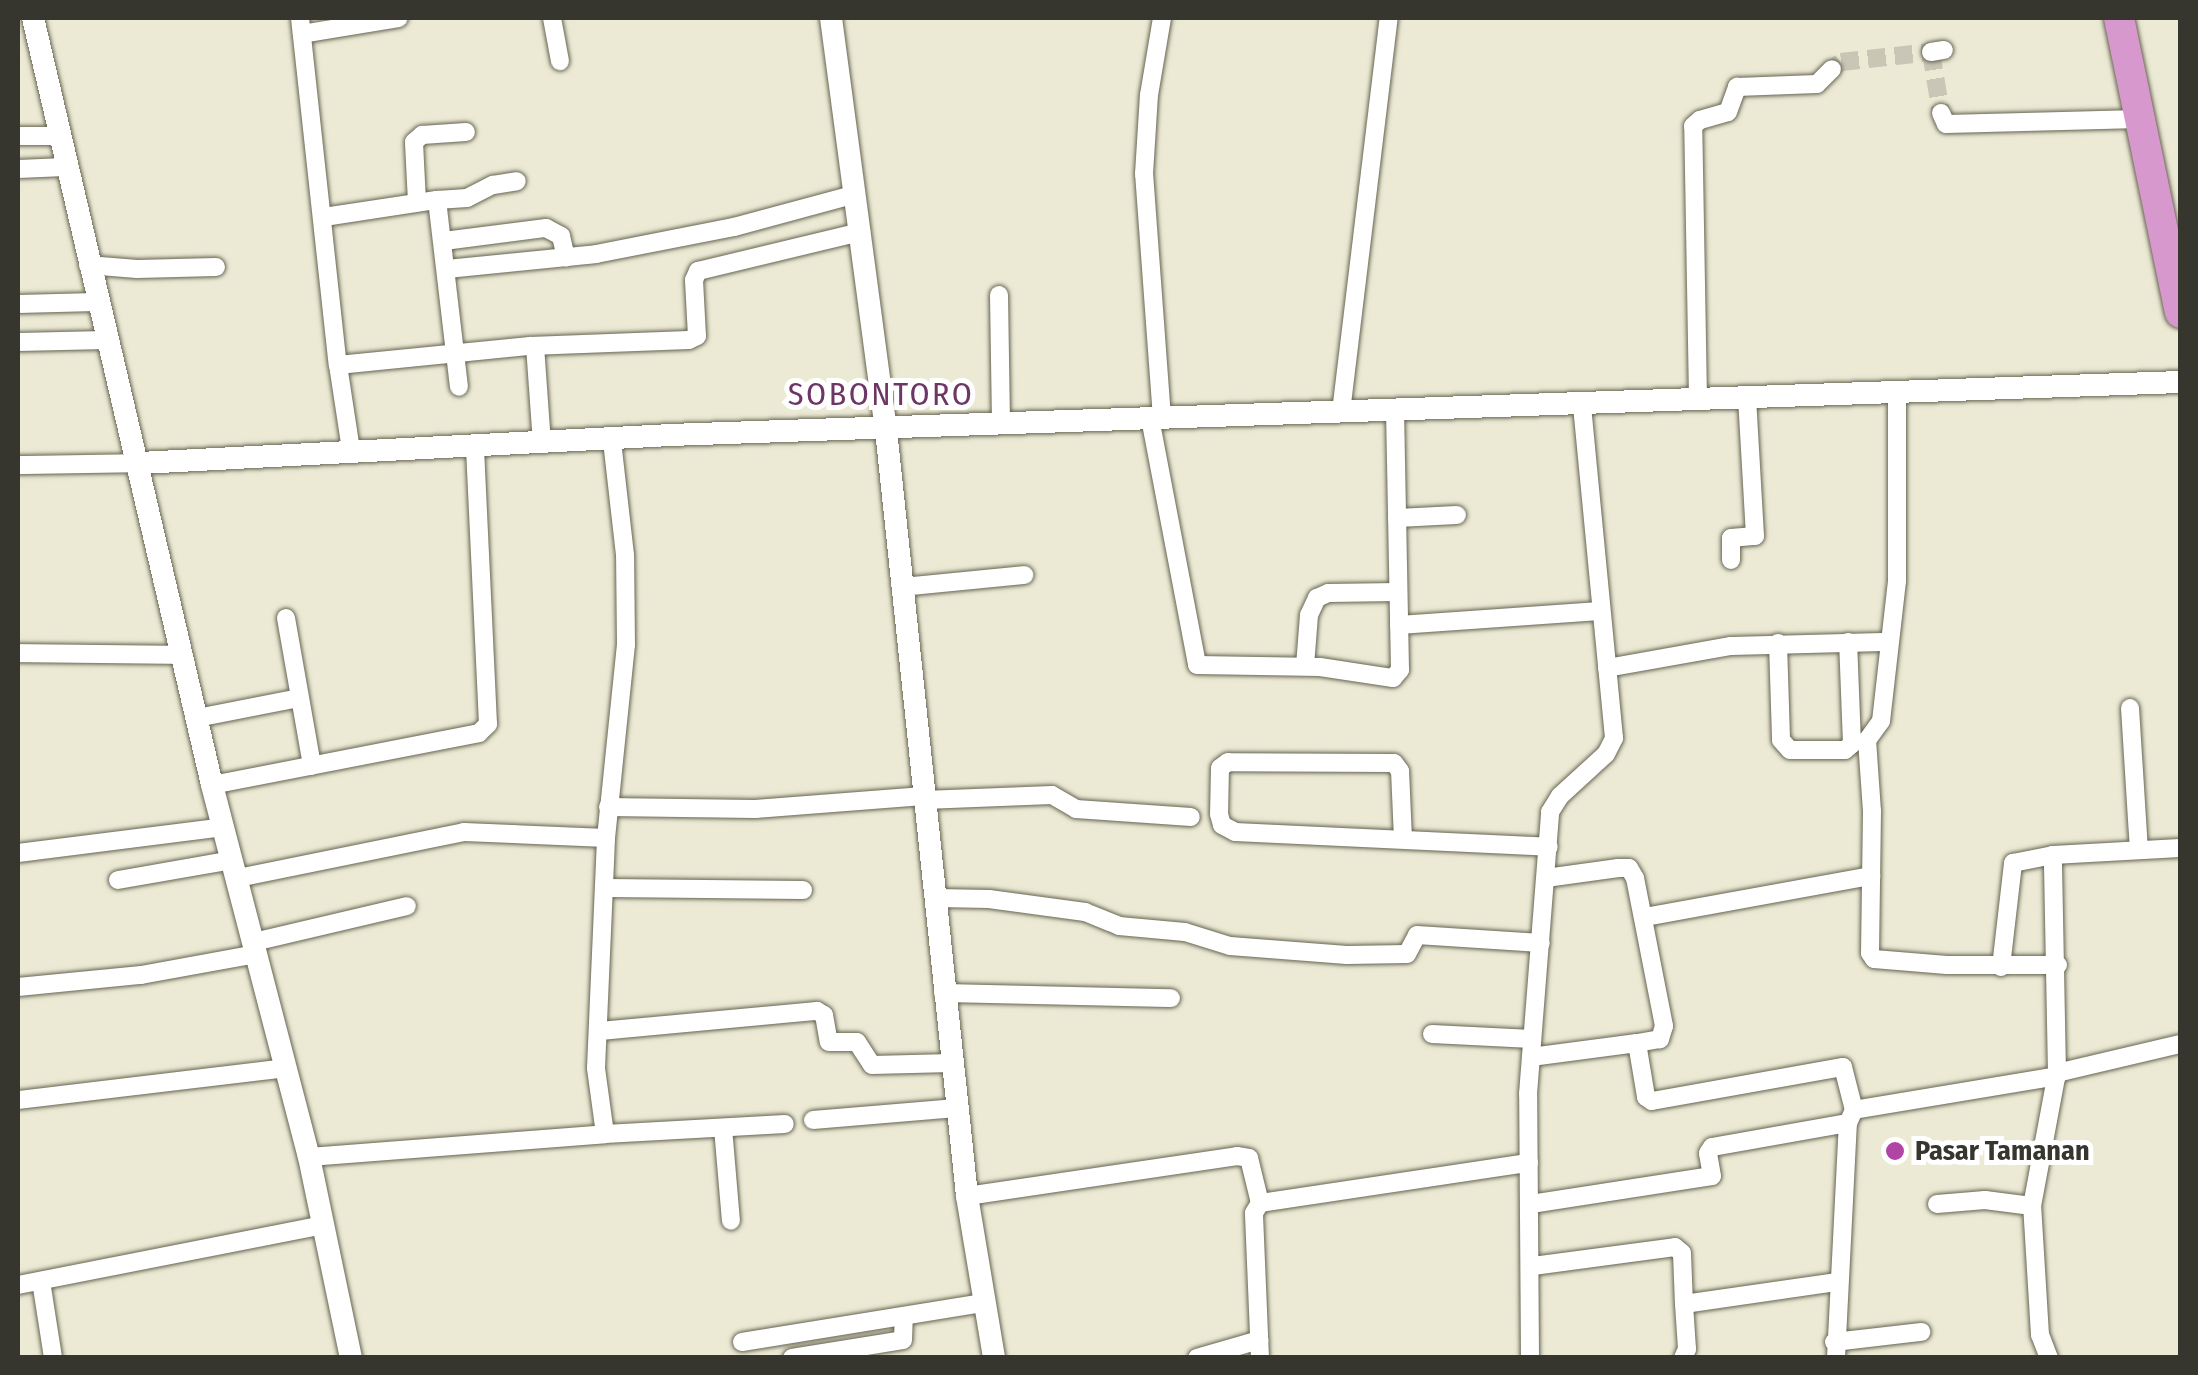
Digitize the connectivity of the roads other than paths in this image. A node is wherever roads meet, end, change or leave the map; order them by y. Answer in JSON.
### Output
{"nodes":[{"id":1,"x":33,"y":18,"type":"edge"},
{"id":2,"x":399,"y":18,"type":"edge"},
{"id":3,"x":552,"y":18,"type":"edge"},
{"id":4,"x":831,"y":18,"type":"edge"},
{"id":5,"x":1162,"y":18,"type":"edge"},
{"id":6,"x":1389,"y":18,"type":"edge"},
{"id":7,"x":2119,"y":18,"type":"edge"},
{"id":8,"x":301,"y":26,"type":"edge"},
{"id":9,"x":560,"y":61,"type":"dead end"},
{"id":10,"x":1832,"y":69,"type":"tunnel mouth"},
{"id":11,"x":1942,"y":113,"type":"dead end"},
{"id":12,"x":2140,"y":119,"type":"junction"},
{"id":13,"x":466,"y":132,"type":"dead end"},
{"id":14,"x":18,"y":136,"type":"edge"},
{"id":15,"x":59,"y":136,"type":"junction"},
{"id":16,"x":65,"y":167,"type":"junction"},
{"id":17,"x":18,"y":169,"type":"edge"},
{"id":18,"x":517,"y":181,"type":"dead end"},
{"id":19,"x":856,"y":194,"type":"junction"},
{"id":20,"x":437,"y":200,"type":"junction"},
{"id":21,"x":417,"y":202,"type":"junction"},
{"id":22,"x":324,"y":217,"type":"junction"},
{"id":23,"x":860,"y":232,"type":"junction"},
{"id":24,"x":444,"y":242,"type":"junction"},
{"id":25,"x":566,"y":257,"type":"junction"},
{"id":26,"x":88,"y":265,"type":"junction"},
{"id":27,"x":216,"y":267,"type":"dead end"},
{"id":28,"x":447,"y":269,"type":"junction"},
{"id":29,"x":1000,"y":295,"type":"dead end"},
{"id":30,"x":96,"y":302,"type":"junction"},
{"id":31,"x":18,"y":304,"type":"edge"},
{"id":32,"x":2180,"y":312,"type":"edge"},
{"id":33,"x":106,"y":340,"type":"junction"},
{"id":34,"x":18,"y":342,"type":"edge"},
{"id":35,"x":535,"y":346,"type":"junction"},
{"id":36,"x":456,"y":353,"type":"junction"},
{"id":37,"x":338,"y":365,"type":"junction"},
{"id":38,"x":2180,"y":382,"type":"edge"},
{"id":39,"x":459,"y":387,"type":"dead end"},
{"id":40,"x":1898,"y":391,"type":"junction"},
{"id":41,"x":1747,"y":397,"type":"junction"},
{"id":42,"x":1698,"y":400,"type":"junction"},
{"id":43,"x":1582,"y":403,"type":"junction"},
{"id":44,"x":1395,"y":411,"type":"junction"},
{"id":45,"x":1342,"y":412,"type":"junction"},
{"id":46,"x":1156,"y":418,"type":"junction"},
{"id":47,"x":1001,"y":423,"type":"junction"},
{"id":48,"x":886,"y":430,"type":"junction"},
{"id":49,"x":612,"y":441,"type":"junction"},
{"id":50,"x":542,"y":443,"type":"junction"},
{"id":51,"x":475,"y":445,"type":"junction"},
{"id":52,"x":351,"y":450,"type":"junction"},
{"id":53,"x":140,"y":462,"type":"junction"},
{"id":54,"x":18,"y":466,"type":"edge"},
{"id":55,"x":1457,"y":515,"type":"dead end"},
{"id":56,"x":1397,"y":518,"type":"junction"},
{"id":57,"x":1730,"y":560,"type":"dead end"},
{"id":58,"x":1024,"y":575,"type":"dead end"},
{"id":59,"x":902,"y":587,"type":"junction"},
{"id":60,"x":1398,"y":592,"type":"junction"},
{"id":61,"x":1600,"y":611,"type":"junction"},
{"id":62,"x":286,"y":618,"type":"dead end"},
{"id":63,"x":1399,"y":625,"type":"junction"},
{"id":64,"x":1848,"y":642,"type":"junction"},
{"id":65,"x":1882,"y":642,"type":"dead end"},
{"id":66,"x":1778,"y":643,"type":"junction"},
{"id":67,"x":18,"y":653,"type":"edge"},
{"id":68,"x":182,"y":655,"type":"junction"},
{"id":69,"x":1305,"y":666,"type":"junction"},
{"id":70,"x":1607,"y":668,"type":"junction"},
{"id":71,"x":298,"y":698,"type":"junction"},
{"id":72,"x":2130,"y":708,"type":"dead end"},
{"id":73,"x":197,"y":718,"type":"junction"},
{"id":74,"x":312,"y":766,"type":"junction"},
{"id":75,"x":212,"y":785,"type":"junction"},
{"id":76,"x":924,"y":798,"type":"junction"},
{"id":77,"x":608,"y":807,"type":"junction"},
{"id":78,"x":1191,"y":818,"type":"dead end"},
{"id":79,"x":224,"y":827,"type":"junction"},
{"id":80,"x":606,"y":838,"type":"junction"},
{"id":81,"x":1403,"y":839,"type":"junction"},
{"id":82,"x":1549,"y":847,"type":"junction"},
{"id":83,"x":2180,"y":848,"type":"edge"},
{"id":84,"x":2139,"y":850,"type":"junction"},
{"id":85,"x":18,"y":853,"type":"edge"},
{"id":86,"x":2053,"y":856,"type":"junction"},
{"id":87,"x":235,"y":869,"type":"junction"},
{"id":88,"x":1871,"y":876,"type":"junction"},
{"id":89,"x":1546,"y":878,"type":"junction"},
{"id":90,"x":118,"y":880,"type":"dead end"},
{"id":91,"x":607,"y":888,"type":"junction"},
{"id":92,"x":803,"y":890,"type":"dead end"},
{"id":93,"x":937,"y":898,"type":"junction"},
{"id":94,"x":407,"y":906,"type":"dead end"},
{"id":95,"x":1645,"y":917,"type":"junction"},
{"id":96,"x":1541,"y":943,"type":"junction"},
{"id":97,"x":256,"y":948,"type":"junction"},
{"id":98,"x":2058,"y":965,"type":"junction"},
{"id":99,"x":2001,"y":967,"type":"junction"},
{"id":100,"x":18,"y":988,"type":"edge"},
{"id":101,"x":944,"y":992,"type":"junction"},
{"id":102,"x":1171,"y":998,"type":"dead end"},
{"id":103,"x":600,"y":1031,"type":"junction"},
{"id":104,"x":1432,"y":1034,"type":"dead end"},
{"id":105,"x":1637,"y":1043,"type":"junction"},
{"id":106,"x":2180,"y":1044,"type":"edge"},
{"id":107,"x":1531,"y":1048,"type":"junction"},
{"id":108,"x":952,"y":1063,"type":"junction"},
{"id":109,"x":286,"y":1068,"type":"junction"},
{"id":110,"x":2057,"y":1075,"type":"junction"},
{"id":111,"x":18,"y":1100,"type":"edge"},
{"id":112,"x":957,"y":1108,"type":"junction"},
{"id":113,"x":1851,"y":1116,"type":"junction"},
{"id":114,"x":813,"y":1120,"type":"dead end"},
{"id":115,"x":785,"y":1124,"type":"dead end"},
{"id":116,"x":723,"y":1128,"type":"junction"},
{"id":117,"x":605,"y":1134,"type":"junction"},
{"id":118,"x":309,"y":1158,"type":"junction"},
{"id":119,"x":1529,"y":1164,"type":"junction"},
{"id":120,"x":967,"y":1196,"type":"junction"},
{"id":121,"x":1260,"y":1203,"type":"junction"},
{"id":122,"x":1532,"y":1204,"type":"junction"},
{"id":123,"x":1937,"y":1204,"type":"dead end"},
{"id":124,"x":2032,"y":1206,"type":"junction"},
{"id":125,"x":731,"y":1221,"type":"dead end"},
{"id":126,"x":324,"y":1225,"type":"junction"},
{"id":127,"x":1533,"y":1266,"type":"junction"},
{"id":128,"x":41,"y":1281,"type":"junction"},
{"id":129,"x":1838,"y":1282,"type":"junction"},
{"id":130,"x":18,"y":1286,"type":"edge"},
{"id":131,"x":982,"y":1303,"type":"junction"},
{"id":132,"x":1684,"y":1304,"type":"junction"},
{"id":133,"x":904,"y":1318,"type":"junction"},
{"id":134,"x":1921,"y":1332,"type":"dead end"},
{"id":135,"x":742,"y":1342,"type":"dead end"},
{"id":136,"x":1260,"y":1349,"type":"edge"},
{"id":137,"x":1835,"y":1350,"type":"edge"},
{"id":138,"x":53,"y":1358,"type":"edge"},
{"id":139,"x":351,"y":1358,"type":"edge"},
{"id":140,"x":792,"y":1358,"type":"edge"},
{"id":141,"x":994,"y":1358,"type":"edge"},
{"id":142,"x":1198,"y":1358,"type":"edge"},
{"id":143,"x":1530,"y":1358,"type":"edge"},
{"id":144,"x":1683,"y":1358,"type":"edge"},
{"id":145,"x":2049,"y":1358,"type":"edge"}],
"edges":[{"from":1,"to":15,"type":"street"},
{"from":2,"to":8,"type":"street"},
{"from":3,"to":9,"type":"street"},
{"from":4,"to":19,"type":"street"},
{"from":5,"to":46,"type":"street"},
{"from":6,"to":45,"type":"street"},
{"from":7,"to":12,"type":"highway"},
{"from":8,"to":22,"type":"street"},
{"from":10,"to":42,"type":"street"},
{"from":11,"to":12,"type":"street"},
{"from":12,"to":32,"type":"highway"},
{"from":13,"to":21,"type":"street"},
{"from":14,"to":15,"type":"street"},
{"from":15,"to":16,"type":"street"},
{"from":16,"to":17,"type":"street"},
{"from":16,"to":26,"type":"street"},
{"from":18,"to":20,"type":"street"},
{"from":19,"to":23,"type":"street"},
{"from":19,"to":25,"type":"street"},
{"from":20,"to":21,"type":"street"},
{"from":20,"to":24,"type":"street"},
{"from":21,"to":22,"type":"street"},
{"from":22,"to":37,"type":"street"},
{"from":23,"to":35,"type":"street"},
{"from":23,"to":48,"type":"street"},
{"from":24,"to":25,"type":"street"},
{"from":24,"to":28,"type":"street"},
{"from":25,"to":28,"type":"street"},
{"from":26,"to":27,"type":"street"},
{"from":26,"to":30,"type":"street"},
{"from":28,"to":36,"type":"street"},
{"from":29,"to":47,"type":"street"},
{"from":30,"to":31,"type":"street"},
{"from":30,"to":33,"type":"street"},
{"from":33,"to":34,"type":"street"},
{"from":33,"to":53,"type":"street"},
{"from":35,"to":36,"type":"street"},
{"from":35,"to":50,"type":"street"},
{"from":36,"to":37,"type":"street"},
{"from":36,"to":39,"type":"street"},
{"from":37,"to":52,"type":"street"},
{"from":38,"to":40,"type":"street"},
{"from":40,"to":41,"type":"street"},
{"from":40,"to":88,"type":"street"},
{"from":41,"to":42,"type":"street"},
{"from":41,"to":57,"type":"street"},
{"from":42,"to":43,"type":"street"},
{"from":43,"to":44,"type":"street"},
{"from":43,"to":61,"type":"street"},
{"from":44,"to":45,"type":"street"},
{"from":44,"to":56,"type":"street"},
{"from":45,"to":46,"type":"street"},
{"from":46,"to":47,"type":"street"},
{"from":46,"to":69,"type":"street"},
{"from":47,"to":48,"type":"street"},
{"from":48,"to":49,"type":"street"},
{"from":48,"to":59,"type":"street"},
{"from":49,"to":50,"type":"street"},
{"from":49,"to":77,"type":"street"},
{"from":50,"to":51,"type":"street"},
{"from":51,"to":52,"type":"street"},
{"from":51,"to":74,"type":"street"},
{"from":52,"to":53,"type":"street"},
{"from":53,"to":54,"type":"street"},
{"from":53,"to":68,"type":"street"},
{"from":55,"to":56,"type":"street"},
{"from":56,"to":60,"type":"street"},
{"from":58,"to":59,"type":"street"},
{"from":59,"to":76,"type":"street"},
{"from":60,"to":63,"type":"street"},
{"from":60,"to":69,"type":"street"},
{"from":61,"to":63,"type":"street"},
{"from":61,"to":70,"type":"street"},
{"from":62,"to":71,"type":"street"},
{"from":63,"to":69,"type":"street"},
{"from":64,"to":65,"type":"street"},
{"from":64,"to":66,"type":"street"},
{"from":64,"to":66,"type":"street"},
{"from":66,"to":70,"type":"street"},
{"from":67,"to":68,"type":"street"},
{"from":68,"to":73,"type":"street"},
{"from":70,"to":82,"type":"street"},
{"from":71,"to":73,"type":"street"},
{"from":71,"to":74,"type":"street"},
{"from":72,"to":84,"type":"street"},
{"from":73,"to":75,"type":"street"},
{"from":74,"to":75,"type":"street"},
{"from":75,"to":79,"type":"street"},
{"from":76,"to":77,"type":"street"},
{"from":76,"to":78,"type":"street"},
{"from":76,"to":93,"type":"street"},
{"from":77,"to":80,"type":"street"},
{"from":79,"to":85,"type":"street"},
{"from":79,"to":87,"type":"street"},
{"from":80,"to":87,"type":"street"},
{"from":80,"to":91,"type":"street"},
{"from":81,"to":81,"type":"street"},
{"from":81,"to":82,"type":"street"},
{"from":82,"to":89,"type":"street"},
{"from":83,"to":84,"type":"street"},
{"from":84,"to":86,"type":"street"},
{"from":86,"to":98,"type":"street"},
{"from":86,"to":99,"type":"street"},
{"from":87,"to":90,"type":"street"},
{"from":87,"to":97,"type":"street"},
{"from":88,"to":95,"type":"street"},
{"from":88,"to":99,"type":"street"},
{"from":89,"to":95,"type":"street"},
{"from":89,"to":96,"type":"street"},
{"from":91,"to":92,"type":"street"},
{"from":91,"to":103,"type":"street"},
{"from":93,"to":96,"type":"street"},
{"from":93,"to":101,"type":"street"},
{"from":94,"to":97,"type":"street"},
{"from":95,"to":105,"type":"street"},
{"from":96,"to":107,"type":"street"},
{"from":97,"to":100,"type":"street"},
{"from":97,"to":109,"type":"street"},
{"from":98,"to":99,"type":"street"},
{"from":98,"to":110,"type":"street"},
{"from":101,"to":102,"type":"street"},
{"from":101,"to":108,"type":"street"},
{"from":103,"to":108,"type":"street"},
{"from":103,"to":117,"type":"street"},
{"from":104,"to":107,"type":"street"},
{"from":105,"to":107,"type":"street"},
{"from":105,"to":113,"type":"street"},
{"from":106,"to":110,"type":"street"},
{"from":107,"to":119,"type":"street"},
{"from":108,"to":112,"type":"street"},
{"from":109,"to":111,"type":"street"},
{"from":109,"to":118,"type":"street"},
{"from":110,"to":113,"type":"street"},
{"from":110,"to":124,"type":"street"},
{"from":112,"to":114,"type":"street"},
{"from":112,"to":120,"type":"street"},
{"from":113,"to":122,"type":"street"},
{"from":113,"to":129,"type":"street"},
{"from":115,"to":116,"type":"street"},
{"from":116,"to":117,"type":"street"},
{"from":116,"to":125,"type":"street"},
{"from":117,"to":118,"type":"street"},
{"from":118,"to":126,"type":"street"},
{"from":119,"to":121,"type":"street"},
{"from":119,"to":122,"type":"street"},
{"from":120,"to":121,"type":"street"},
{"from":120,"to":131,"type":"street"},
{"from":121,"to":136,"type":"street"},
{"from":122,"to":127,"type":"street"},
{"from":123,"to":124,"type":"street"},
{"from":124,"to":145,"type":"street"},
{"from":126,"to":128,"type":"street"},
{"from":126,"to":139,"type":"street"},
{"from":127,"to":132,"type":"street"},
{"from":127,"to":143,"type":"street"},
{"from":128,"to":130,"type":"street"},
{"from":128,"to":138,"type":"street"},
{"from":129,"to":132,"type":"street"},
{"from":129,"to":137,"type":"street"},
{"from":131,"to":133,"type":"street"},
{"from":131,"to":141,"type":"street"},
{"from":132,"to":144,"type":"street"},
{"from":133,"to":135,"type":"street"},
{"from":133,"to":140,"type":"street"},
{"from":134,"to":137,"type":"street"},
{"from":136,"to":142,"type":"street"}]}
